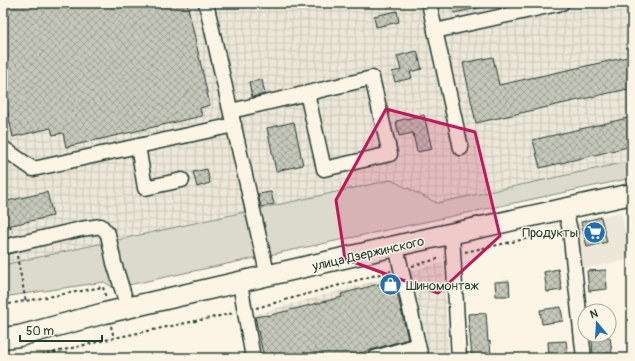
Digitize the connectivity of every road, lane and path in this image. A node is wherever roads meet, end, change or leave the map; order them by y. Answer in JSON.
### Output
{"nodes":[{"id":1,"x":206,"y":3,"type":"edge"},
{"id":2,"x":429,"y":3,"type":"edge"},
{"id":3,"x":562,"y":3,"type":"edge"},
{"id":4,"x":435,"y":31,"type":"junction"},
{"id":5,"x":307,"y":93,"type":"junction"},
{"id":6,"x":231,"y":111,"type":"junction"},
{"id":7,"x":234,"y":125,"type":"junction"},
{"id":8,"x":138,"y":146,"type":"junction"},
{"id":9,"x":3,"y":148,"type":"edge"},
{"id":10,"x":461,"y":148,"type":"dead end"},
{"id":11,"x":182,"y":180,"type":"dead end"},
{"id":12,"x":632,"y":194,"type":"edge"},
{"id":13,"x":565,"y":209,"type":"junction"},
{"id":14,"x":10,"y":226,"type":"dead end"},
{"id":15,"x":570,"y":230,"type":"junction"},
{"id":16,"x":452,"y":234,"type":"junction"},
{"id":17,"x":9,"y":246,"type":"edge"},
{"id":18,"x":396,"y":246,"type":"junction"},
{"id":19,"x":453,"y":255,"type":"junction"},
{"id":20,"x":401,"y":269,"type":"junction"},
{"id":21,"x":268,"y":277,"type":"junction"},
{"id":22,"x":240,"y":283,"type":"junction"},
{"id":23,"x":26,"y":302,"type":"junction"},
{"id":24,"x":3,"y":305,"type":"edge"},
{"id":25,"x":245,"y":310,"type":"junction"},
{"id":26,"x":114,"y":311,"type":"junction"},
{"id":27,"x":3,"y":325,"type":"edge"},
{"id":28,"x":3,"y":338,"type":"edge"},
{"id":29,"x":114,"y":338,"type":"junction"},
{"id":30,"x":419,"y":352,"type":"edge"},
{"id":31,"x":30,"y":358,"type":"edge"},
{"id":32,"x":253,"y":358,"type":"edge"},
{"id":33,"x":375,"y":358,"type":"edge"},
{"id":34,"x":458,"y":358,"type":"edge"},
{"id":35,"x":584,"y":358,"type":"edge"}],
"edges":[{"from":1,"to":6,"type":"street"},
{"from":2,"to":4,"type":"street"},
{"from":3,"to":4,"type":"street"},
{"from":4,"to":10,"type":"street"},
{"from":5,"to":5,"type":"street"},
{"from":5,"to":6,"type":"street"},
{"from":6,"to":7,"type":"street"},
{"from":7,"to":8,"type":"street"},
{"from":7,"to":21,"type":"street"},
{"from":8,"to":9,"type":"street"},
{"from":8,"to":11,"type":"street"},
{"from":12,"to":13,"type":"highway","name":"улица Дзержинского"},
{"from":13,"to":15,"type":"street"},
{"from":13,"to":16,"type":"highway","name":"улица Дзержинского"},
{"from":14,"to":17,"type":"path"},
{"from":15,"to":19,"type":"path"},
{"from":15,"to":35,"type":"street"},
{"from":16,"to":18,"type":"highway","name":"улица Дзержинского"},
{"from":16,"to":19,"type":"street"},
{"from":17,"to":23,"type":"path"},
{"from":17,"to":26,"type":"street"},
{"from":18,"to":20,"type":"street"},
{"from":18,"to":21,"type":"highway","name":"улица Дзержинского"},
{"from":19,"to":20,"type":"path"},
{"from":19,"to":34,"type":"street"},
{"from":20,"to":25,"type":"path"},
{"from":20,"to":30,"type":"street"},
{"from":21,"to":22,"type":"highway","name":"улица Дзержинского"},
{"from":22,"to":25,"type":"street"},
{"from":22,"to":26,"type":"highway","name":"улица Дзержинского"},
{"from":23,"to":24,"type":"path"},
{"from":23,"to":26,"type":"path"},
{"from":25,"to":29,"type":"path"},
{"from":25,"to":32,"type":"street"},
{"from":26,"to":27,"type":"highway","name":"улица Дзержинского"},
{"from":26,"to":28,"type":"highway","name":"улица Дзержинского"},
{"from":26,"to":29,"type":"path"},
{"from":29,"to":31,"type":"path"},
{"from":30,"to":33,"type":"street"}]}
